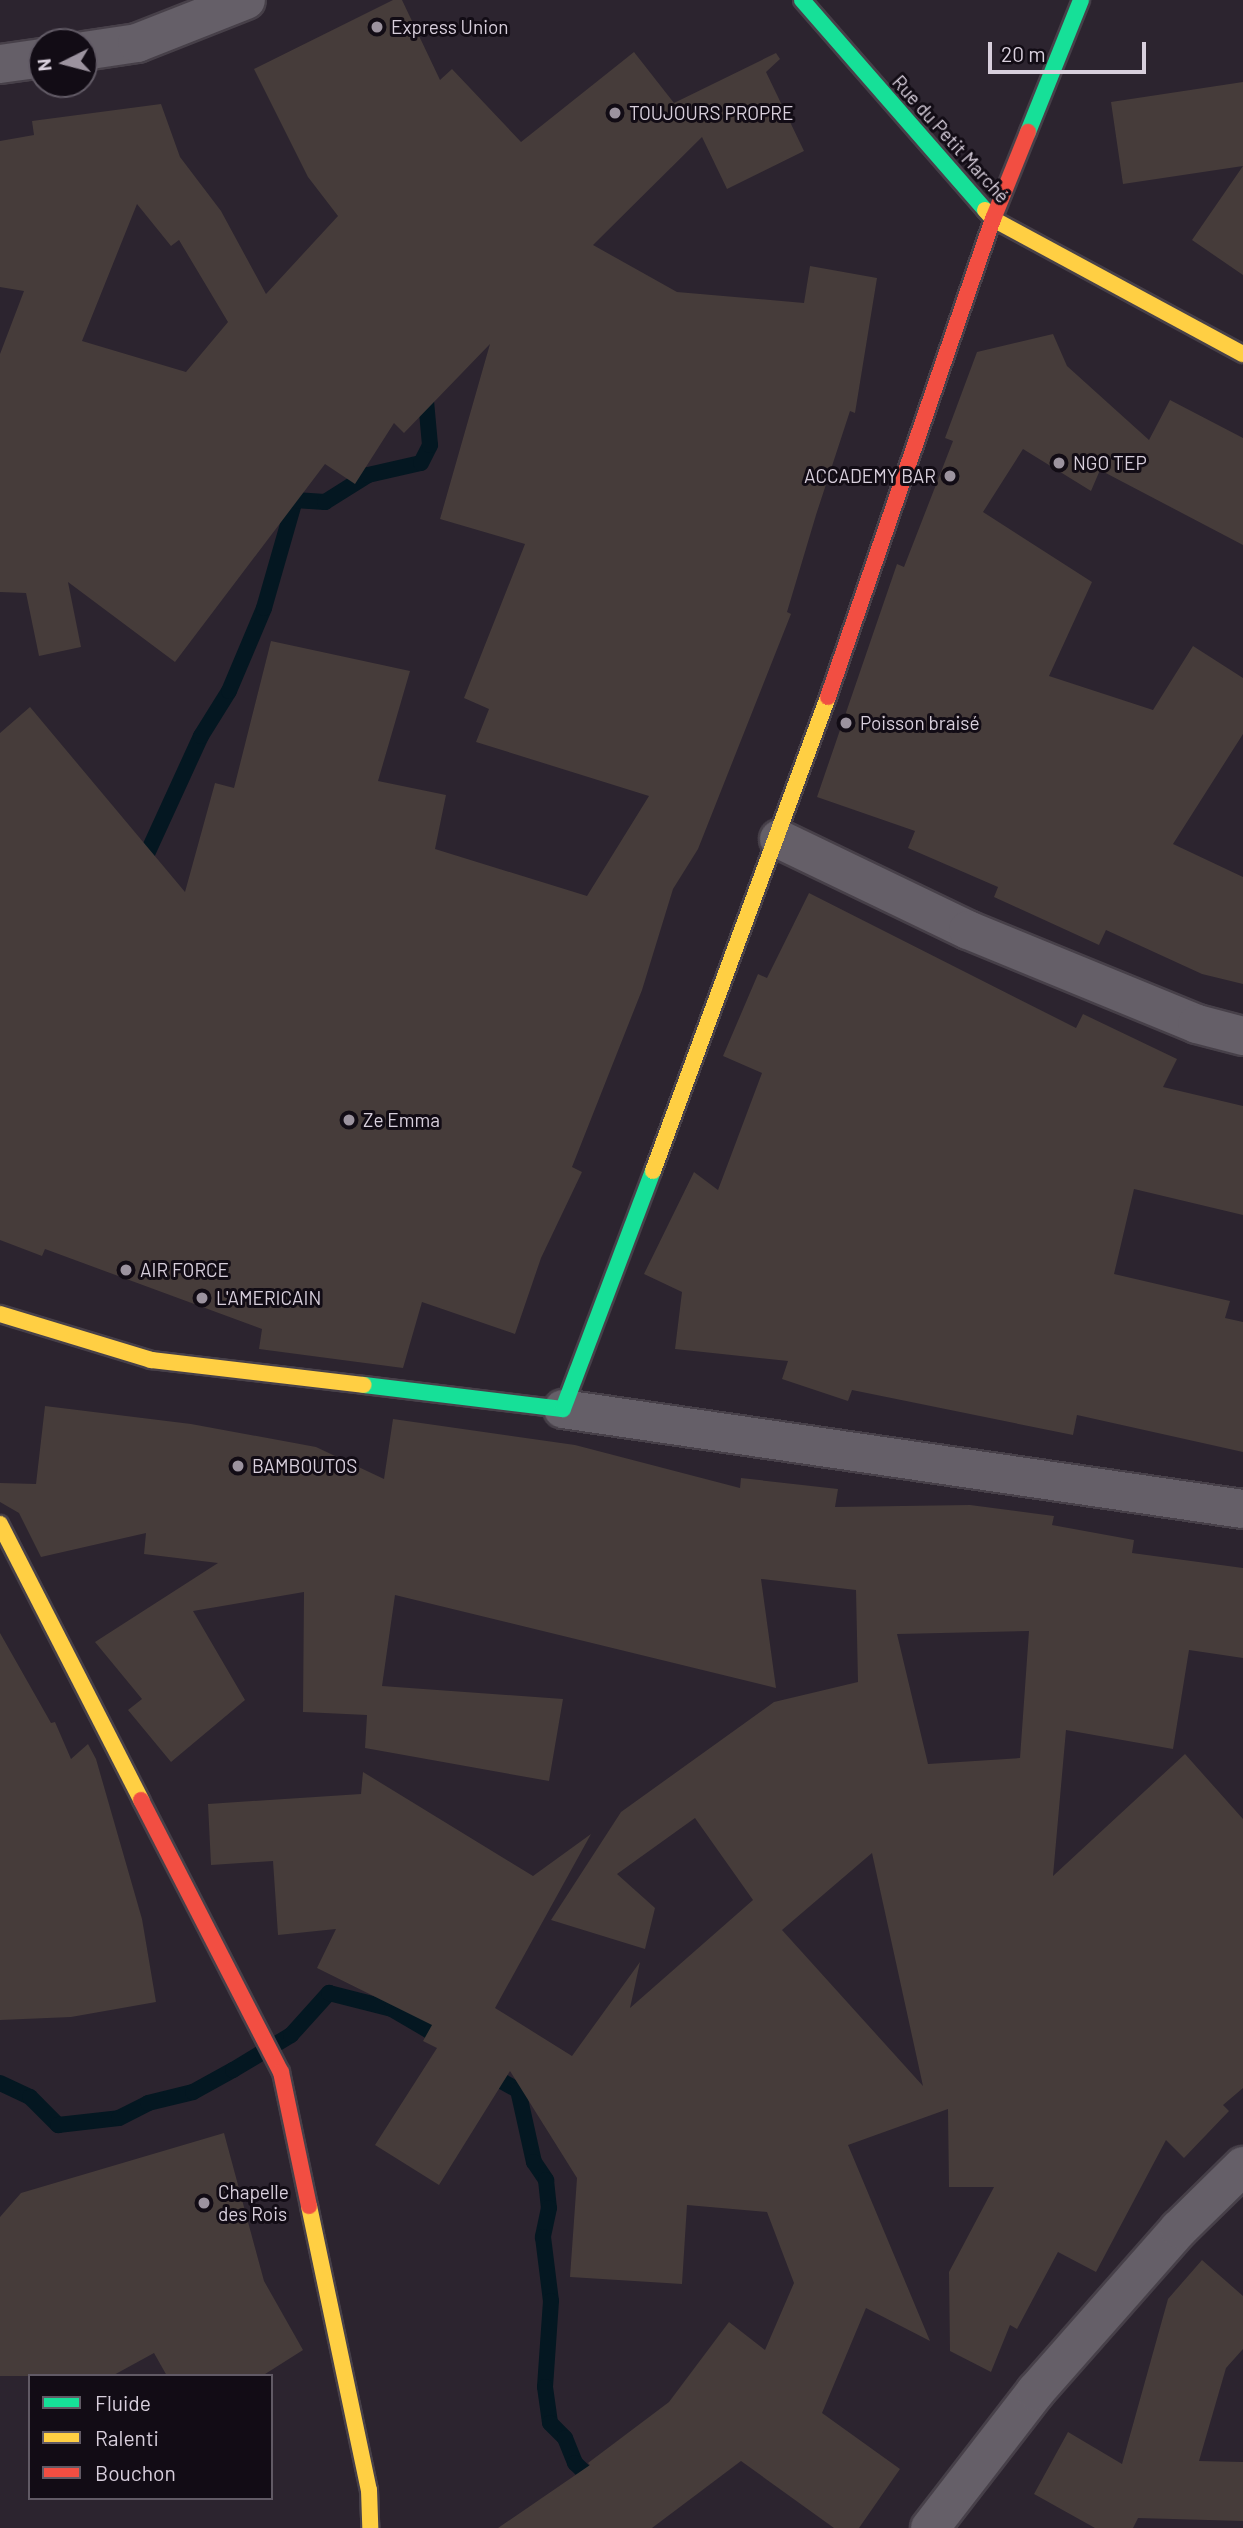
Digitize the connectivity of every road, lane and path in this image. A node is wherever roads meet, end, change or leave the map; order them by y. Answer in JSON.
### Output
{"nodes":[{"id":1,"x":246,"y":0,"type":"edge"},
{"id":2,"x":802,"y":0,"type":"edge"},
{"id":3,"x":1080,"y":0,"type":"edge"},
{"id":4,"x":98,"y":49,"type":"edge"},
{"id":5,"x":28,"y":60,"type":"edge"},
{"id":6,"x":0,"y":64,"type":"edge"},
{"id":7,"x":993,"y":219,"type":"junction"},
{"id":8,"x":1243,"y":354,"type":"edge"},
{"id":9,"x":779,"y":839,"type":"junction"},
{"id":10,"x":1243,"y":1036,"type":"edge"},
{"id":11,"x":0,"y":1314,"type":"edge"},
{"id":12,"x":563,"y":1409,"type":"junction"},
{"id":13,"x":1243,"y":1509,"type":"edge"},
{"id":14,"x":0,"y":1524,"type":"edge"},
{"id":15,"x":1243,"y":2166,"type":"edge"},
{"id":16,"x":370,"y":2528,"type":"edge"},
{"id":17,"x":930,"y":2528,"type":"edge"}],
"edges":[{"from":1,"to":4,"type":"street"},
{"from":2,"to":7,"type":"street","name":"Rue du Petit Marché"},
{"from":3,"to":7,"type":"street"},
{"from":5,"to":6,"type":"street"},
{"from":7,"to":8,"type":"street","name":"Rue du Petit Marché"},
{"from":7,"to":9,"type":"street"},
{"from":9,"to":10,"type":"street"},
{"from":9,"to":12,"type":"street"},
{"from":11,"to":12,"type":"street"},
{"from":12,"to":13,"type":"street"},
{"from":14,"to":16,"type":"street"},
{"from":15,"to":17,"type":"street"}]}
